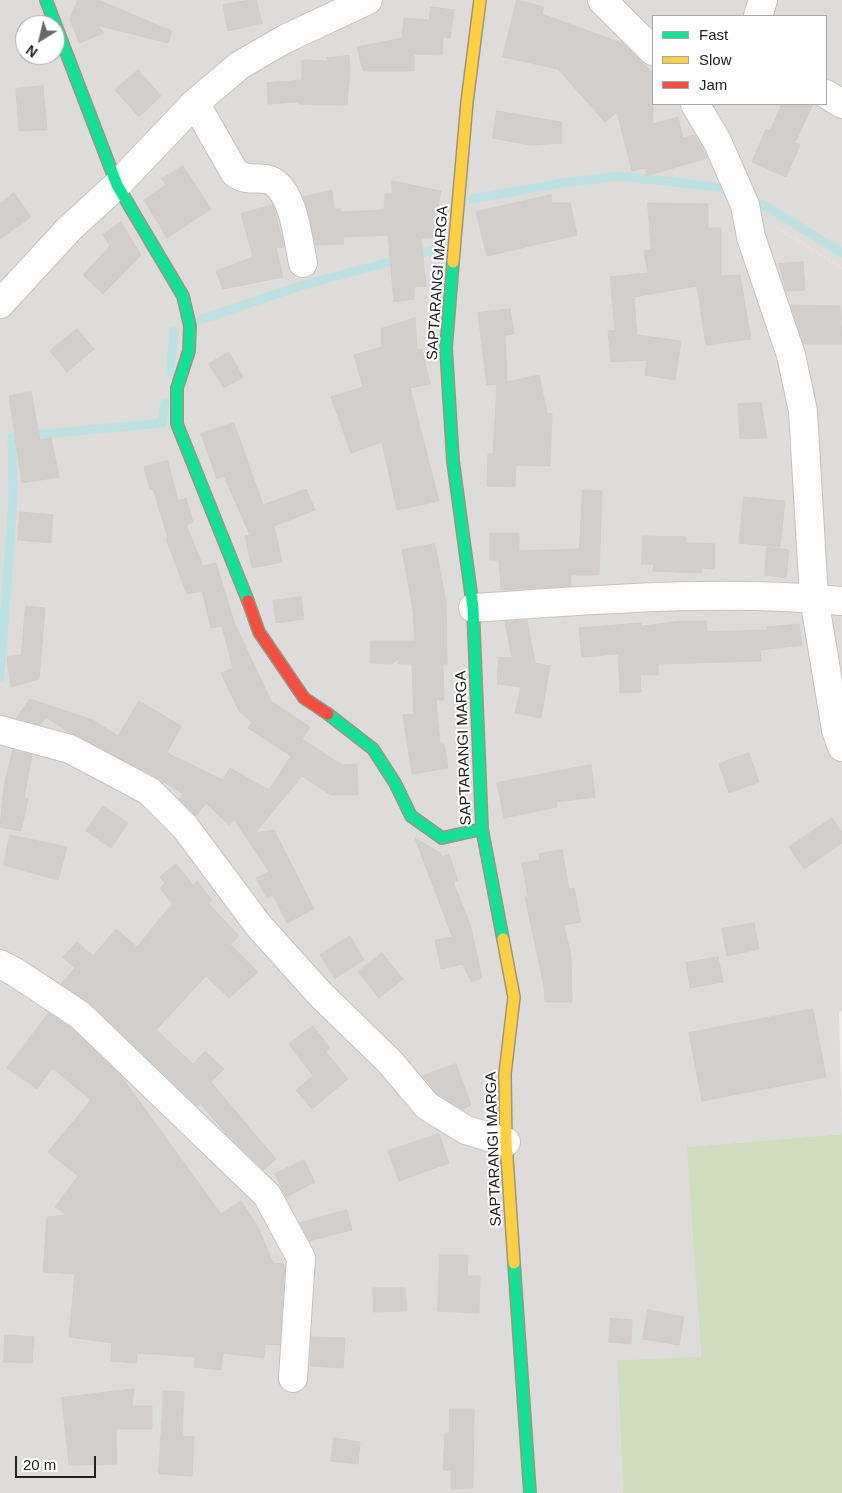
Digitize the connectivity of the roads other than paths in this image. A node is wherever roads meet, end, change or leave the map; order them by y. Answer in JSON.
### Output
{"nodes":[{"id":1,"x":46,"y":0,"type":"edge"},
{"id":2,"x":368,"y":0,"type":"edge"},
{"id":3,"x":480,"y":0,"type":"edge"},
{"id":4,"x":602,"y":0,"type":"edge"},
{"id":5,"x":763,"y":0,"type":"edge"},
{"id":6,"x":758,"y":15,"type":"edge"},
{"id":7,"x":652,"y":50,"type":"edge"},
{"id":8,"x":827,"y":95,"type":"edge"},
{"id":9,"x":194,"y":103,"type":"junction"},
{"id":10,"x":842,"y":104,"type":"edge"},
{"id":11,"x":696,"y":105,"type":"edge"},
{"id":12,"x":117,"y":185,"type":"junction"},
{"id":13,"x":303,"y":263,"type":"dead end"},
{"id":14,"x":11,"y":278,"type":"edge"},
{"id":15,"x":0,"y":304,"type":"edge"},
{"id":16,"x":814,"y":598,"type":"junction"},
{"id":17,"x":842,"y":601,"type":"edge"},
{"id":18,"x":473,"y":608,"type":"junction"},
{"id":19,"x":0,"y":730,"type":"edge"},
{"id":20,"x":842,"y":747,"type":"edge"},
{"id":21,"x":482,"y":829,"type":"junction"},
{"id":22,"x":0,"y":964,"type":"edge"},
{"id":23,"x":506,"y":1142,"type":"junction"},
{"id":24,"x":293,"y":1378,"type":"dead end"},
{"id":25,"x":530,"y":1493,"type":"edge"}],
"edges":[{"from":1,"to":12,"type":"street"},
{"from":2,"to":9,"type":"street"},
{"from":3,"to":18,"type":"street","name":"SAPTARANGI MARGA"},
{"from":4,"to":7,"type":"street"},
{"from":5,"to":6,"type":"street"},
{"from":8,"to":10,"type":"street"},
{"from":9,"to":12,"type":"street"},
{"from":9,"to":13,"type":"street"},
{"from":11,"to":16,"type":"street"},
{"from":12,"to":14,"type":"street"},
{"from":12,"to":21,"type":"street"},
{"from":14,"to":15,"type":"street"},
{"from":16,"to":17,"type":"street"},
{"from":16,"to":18,"type":"street"},
{"from":16,"to":20,"type":"street"},
{"from":18,"to":21,"type":"street","name":"SAPTARANGI MARGA"},
{"from":19,"to":23,"type":"street"},
{"from":21,"to":23,"type":"street","name":"SAPTARANGI MARGA"},
{"from":22,"to":24,"type":"street"},
{"from":23,"to":25,"type":"street","name":"SAPTARANGI MARGA"}]}
